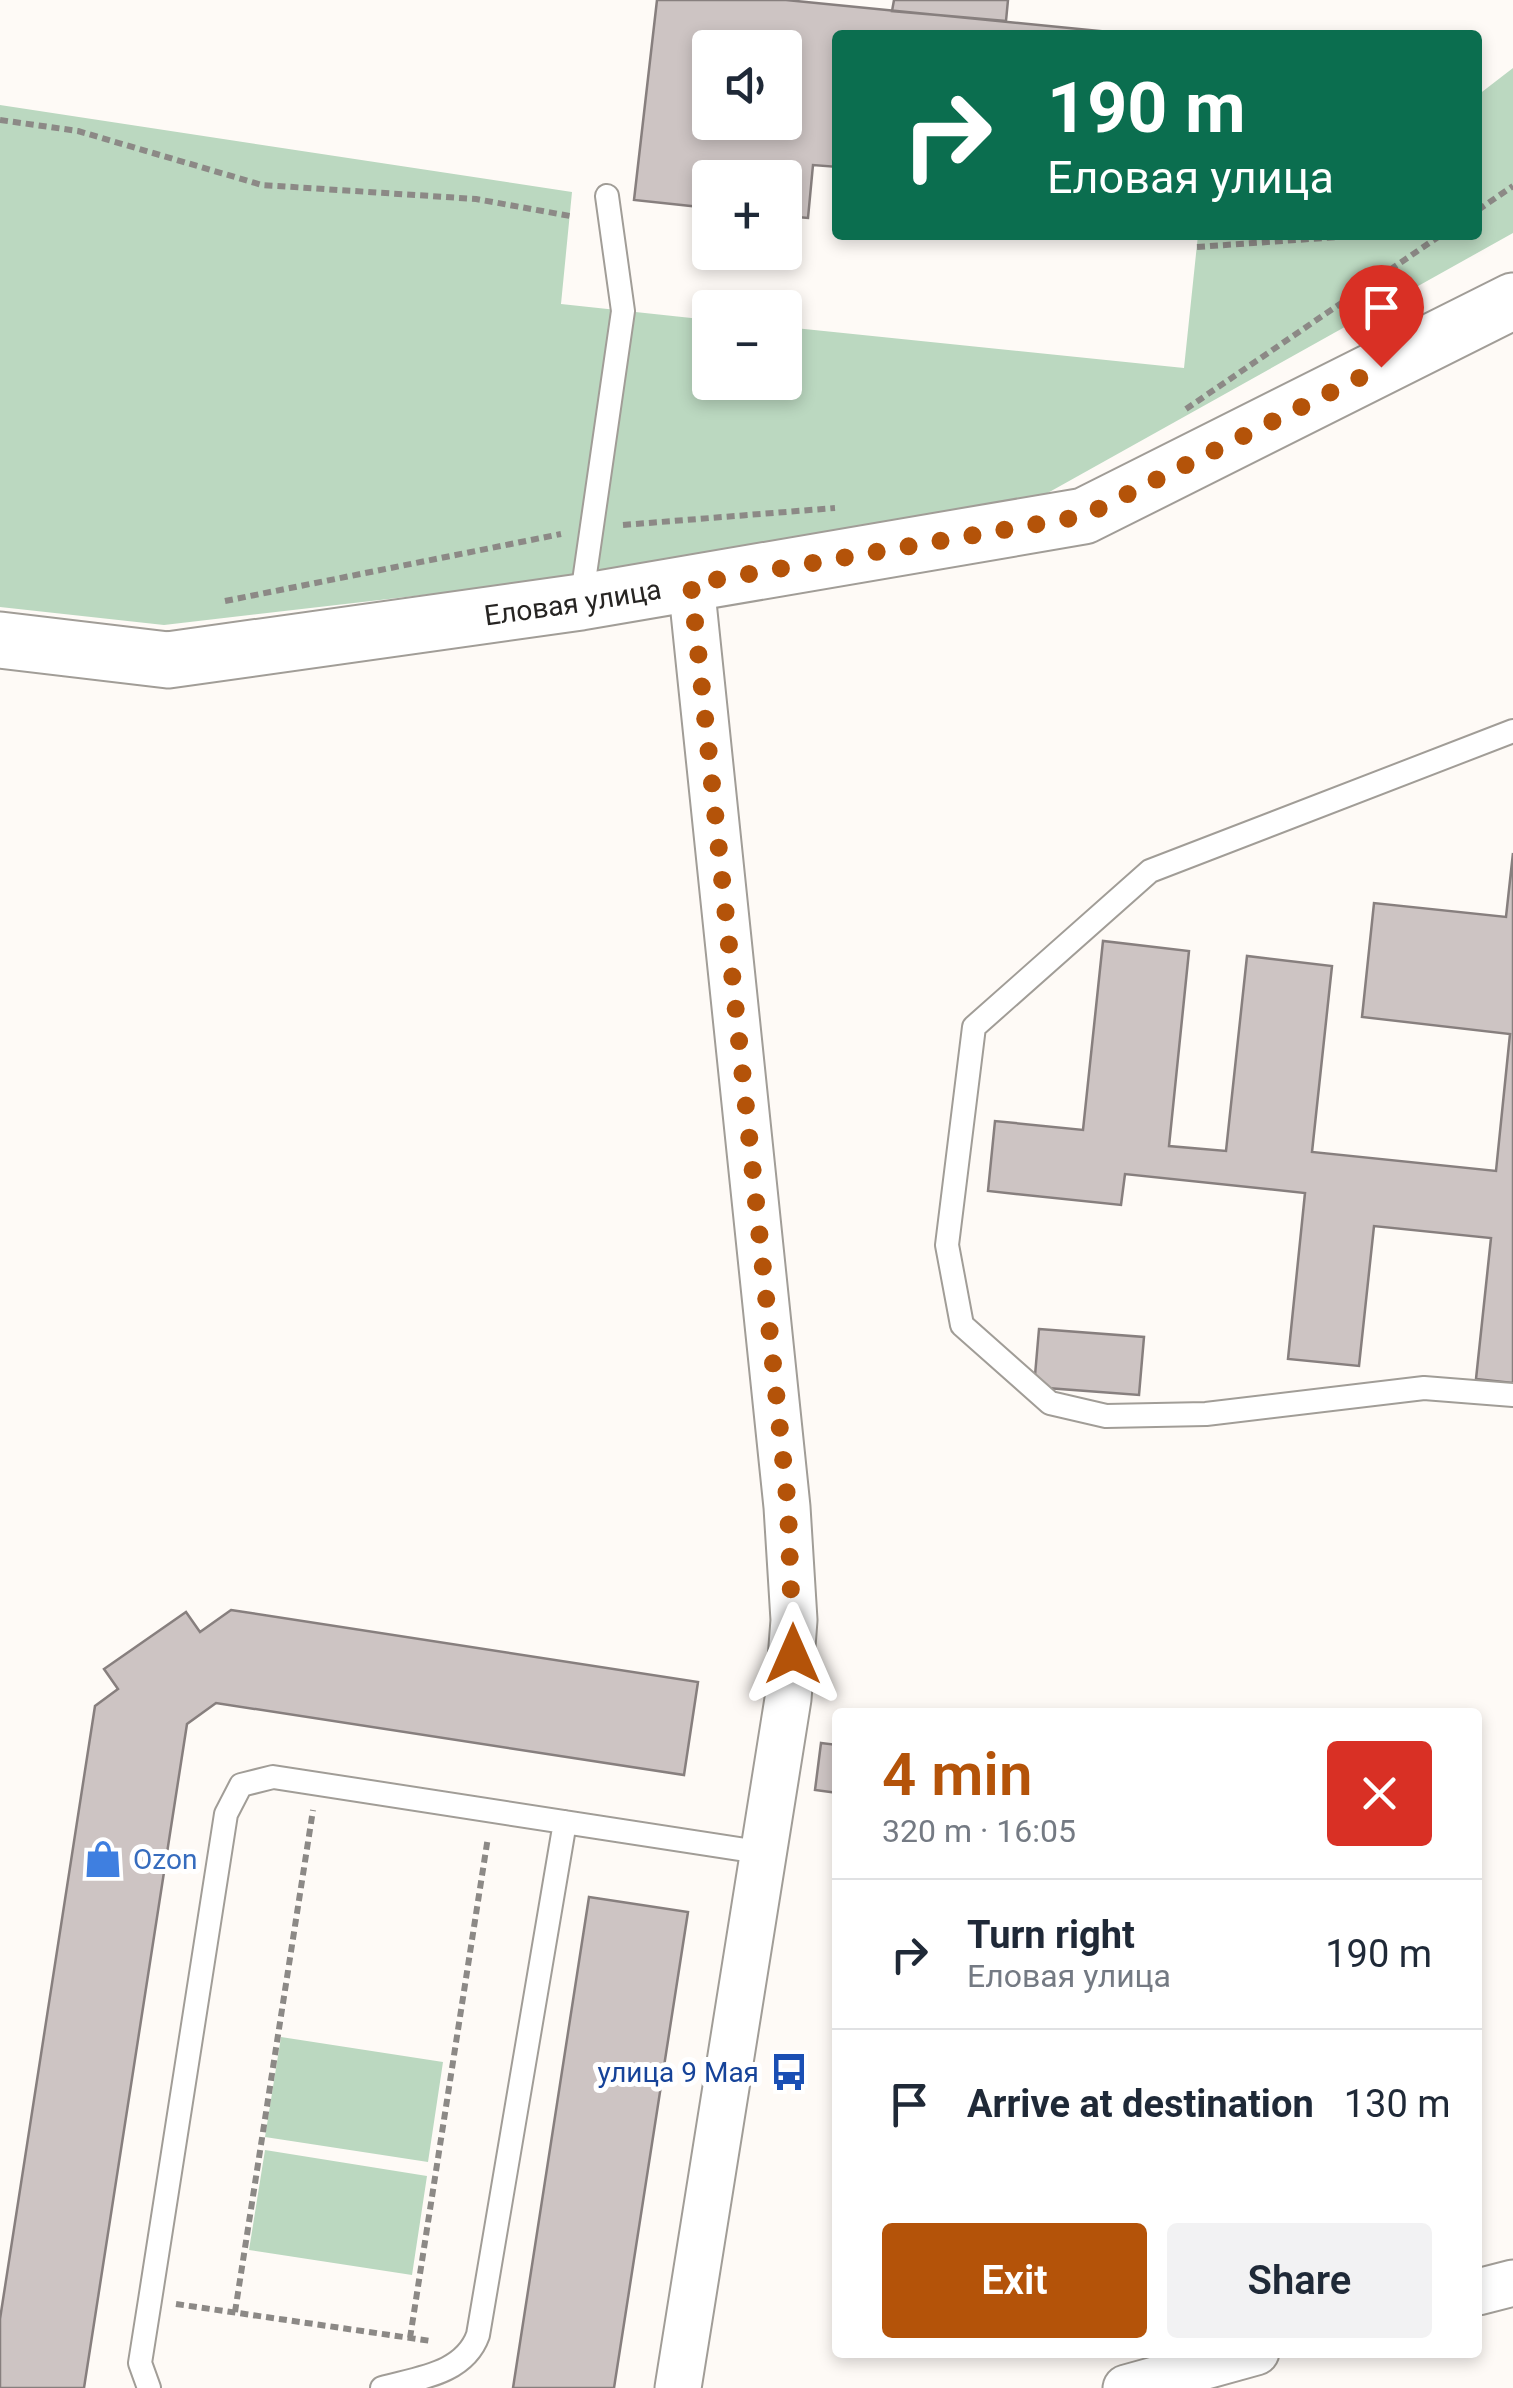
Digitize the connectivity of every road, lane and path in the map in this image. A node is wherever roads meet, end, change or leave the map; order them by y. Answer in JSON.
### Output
{"nodes":[{"id":1,"x":0,"y":120,"type":"edge"},
{"id":2,"x":1513,"y":186,"type":"edge"},
{"id":3,"x":607,"y":196,"type":"dead end"},
{"id":4,"x":1482,"y":207,"type":"edge"},
{"id":5,"x":570,"y":216,"type":"dead end"},
{"id":6,"x":1296,"y":240,"type":"edge"},
{"id":7,"x":1434,"y":240,"type":"edge"},
{"id":8,"x":1197,"y":247,"type":"dead end"},
{"id":9,"x":1513,"y":301,"type":"edge"},
{"id":10,"x":1170,"y":420,"type":"dead end"},
{"id":11,"x":840,"y":507,"type":"dead end"},
{"id":12,"x":591,"y":528,"type":"junction"},
{"id":13,"x":691,"y":584,"type":"junction"},
{"id":14,"x":581,"y":602,"type":"junction"},
{"id":15,"x":208,"y":605,"type":"dead end"},
{"id":16,"x":0,"y":640,"type":"edge"},
{"id":17,"x":1513,"y":732,"type":"edge"},
{"id":18,"x":1513,"y":1395,"type":"edge"},
{"id":19,"x":316,"y":1784,"type":"junction"},
{"id":20,"x":492,"y":1811,"type":"junction"},
{"id":21,"x":565,"y":1822,"type":"junction"},
{"id":22,"x":765,"y":1853,"type":"junction"},
{"id":23,"x":1513,"y":2283,"type":"edge"},
{"id":24,"x":1482,"y":2291,"type":"edge"},
{"id":25,"x":150,"y":2300,"type":"junction"},
{"id":26,"x":235,"y":2312,"type":"junction"},
{"id":27,"x":410,"y":2338,"type":"junction"},
{"id":28,"x":474,"y":2348,"type":"junction"},
{"id":29,"x":1234,"y":2358,"type":"edge"},
{"id":30,"x":149,"y":2388,"type":"edge"},
{"id":31,"x":382,"y":2388,"type":"edge"},
{"id":32,"x":678,"y":2388,"type":"edge"},
{"id":33,"x":1126,"y":2388,"type":"edge"}],
"edges":[{"from":1,"to":5,"type":"path"},
{"from":2,"to":4,"type":"path"},
{"from":3,"to":12,"type":"lane"},
{"from":6,"to":8,"type":"path"},
{"from":7,"to":10,"type":"path"},
{"from":9,"to":13,"type":"main road","name":"Еловая улица"},
{"from":11,"to":12,"type":"path"},
{"from":12,"to":14,"type":"lane"},
{"from":12,"to":15,"type":"path"},
{"from":13,"to":14,"type":"main road","name":"Еловая улица"},
{"from":13,"to":22,"type":"street"},
{"from":14,"to":16,"type":"main road","name":"Еловая улица"},
{"from":17,"to":18,"type":"lane"},
{"from":19,"to":20,"type":"lane"},
{"from":19,"to":25,"type":"lane"},
{"from":19,"to":26,"type":"path"},
{"from":20,"to":21,"type":"lane"},
{"from":20,"to":27,"type":"path"},
{"from":21,"to":22,"type":"lane"},
{"from":21,"to":28,"type":"lane"},
{"from":22,"to":32,"type":"street"},
{"from":23,"to":24,"type":"street"},
{"from":25,"to":26,"type":"path"},
{"from":25,"to":30,"type":"lane"},
{"from":26,"to":27,"type":"path"},
{"from":27,"to":28,"type":"path"},
{"from":28,"to":31,"type":"lane"},
{"from":29,"to":33,"type":"street"}]}
